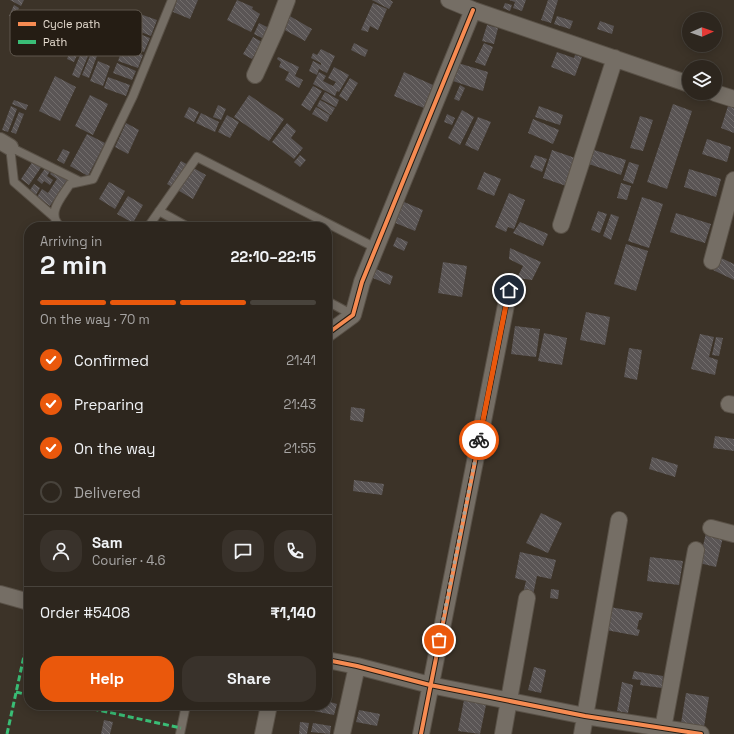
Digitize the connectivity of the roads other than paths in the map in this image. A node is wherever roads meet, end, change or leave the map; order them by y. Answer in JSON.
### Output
{"nodes":[{"id":1,"x":172,"y":0,"type":"edge"},
{"id":2,"x":287,"y":0,"type":"edge"},
{"id":3,"x":449,"y":0,"type":"edge"},
{"id":4,"x":473,"y":10,"type":"junction"},
{"id":5,"x":615,"y":58,"type":"junction"},
{"id":6,"x":255,"y":75,"type":"dead end"},
{"id":7,"x":682,"y":82,"type":"edge"},
{"id":8,"x":722,"y":95,"type":"edge"},
{"id":9,"x":734,"y":99,"type":"edge"},
{"id":10,"x":5,"y":144,"type":"edge"},
{"id":11,"x":734,"y":180,"type":"edge"},
{"id":12,"x":79,"y":181,"type":"junction"},
{"id":13,"x":159,"y":211,"type":"junction"},
{"id":14,"x":53,"y":216,"type":"junction"},
{"id":15,"x":56,"y":222,"type":"edge"},
{"id":16,"x":151,"y":222,"type":"edge"},
{"id":17,"x":179,"y":222,"type":"edge"},
{"id":18,"x":325,"y":222,"type":"edge"},
{"id":19,"x":561,"y":225,"type":"dead end"},
{"id":20,"x":332,"y":226,"type":"edge"},
{"id":21,"x":376,"y":248,"type":"junction"},
{"id":22,"x":712,"y":261,"type":"dead end"},
{"id":23,"x":509,"y":290,"type":"dead end"},
{"id":24,"x":332,"y":304,"type":"edge"},
{"id":25,"x":353,"y":315,"type":"junction"},
{"id":26,"x":332,"y":330,"type":"edge"},
{"id":27,"x":619,"y":520,"type":"dead end"},
{"id":28,"x":710,"y":528,"type":"dead end"},
{"id":29,"x":734,"y":534,"type":"edge"},
{"id":30,"x":696,"y":550,"type":"dead end"},
{"id":31,"x":0,"y":594,"type":"edge"},
{"id":32,"x":527,"y":598,"type":"dead end"},
{"id":33,"x":24,"y":601,"type":"edge"},
{"id":34,"x":332,"y":661,"type":"edge"},
{"id":35,"x":356,"y":666,"type":"junction"},
{"id":36,"x":430,"y":685,"type":"junction"},
{"id":37,"x":509,"y":700,"type":"junction"},
{"id":38,"x":185,"y":710,"type":"edge"},
{"id":39,"x":268,"y":710,"type":"edge"},
{"id":40,"x":585,"y":716,"type":"junction"},
{"id":41,"x":662,"y":731,"type":"edge"},
{"id":42,"x":180,"y":734,"type":"edge"},
{"id":43,"x":263,"y":734,"type":"edge"},
{"id":44,"x":342,"y":734,"type":"edge"},
{"id":45,"x":421,"y":734,"type":"edge"},
{"id":46,"x":503,"y":734,"type":"edge"},
{"id":47,"x":582,"y":734,"type":"edge"},
{"id":48,"x":701,"y":734,"type":"edge"}],
"edges":[{"from":1,"to":12,"type":"lane"},
{"from":2,"to":6,"type":"street"},
{"from":3,"to":4,"type":"street"},
{"from":4,"to":5,"type":"street"},
{"from":4,"to":21,"type":"street"},
{"from":5,"to":7,"type":"street"},
{"from":5,"to":19,"type":"street"},
{"from":8,"to":9,"type":"street"},
{"from":10,"to":12,"type":"lane"},
{"from":10,"to":14,"type":"lane"},
{"from":11,"to":22,"type":"street"},
{"from":12,"to":14,"type":"lane"},
{"from":13,"to":16,"type":"lane"},
{"from":13,"to":17,"type":"lane"},
{"from":13,"to":18,"type":"lane"},
{"from":14,"to":15,"type":"lane"},
{"from":20,"to":21,"type":"lane"},
{"from":21,"to":25,"type":"street"},
{"from":23,"to":36,"type":"street"},
{"from":24,"to":25,"type":"lane"},
{"from":25,"to":26,"type":"street"},
{"from":27,"to":40,"type":"street"},
{"from":28,"to":29,"type":"street"},
{"from":30,"to":41,"type":"street"},
{"from":31,"to":33,"type":"street"},
{"from":32,"to":37,"type":"street"},
{"from":34,"to":35,"type":"street"},
{"from":35,"to":36,"type":"street"},
{"from":35,"to":44,"type":"street"},
{"from":36,"to":37,"type":"street"},
{"from":36,"to":45,"type":"street"},
{"from":37,"to":40,"type":"street"},
{"from":37,"to":46,"type":"street"},
{"from":38,"to":42,"type":"lane"},
{"from":39,"to":43,"type":"street"},
{"from":40,"to":41,"type":"street"},
{"from":40,"to":47,"type":"street"},
{"from":41,"to":48,"type":"street"}]}
